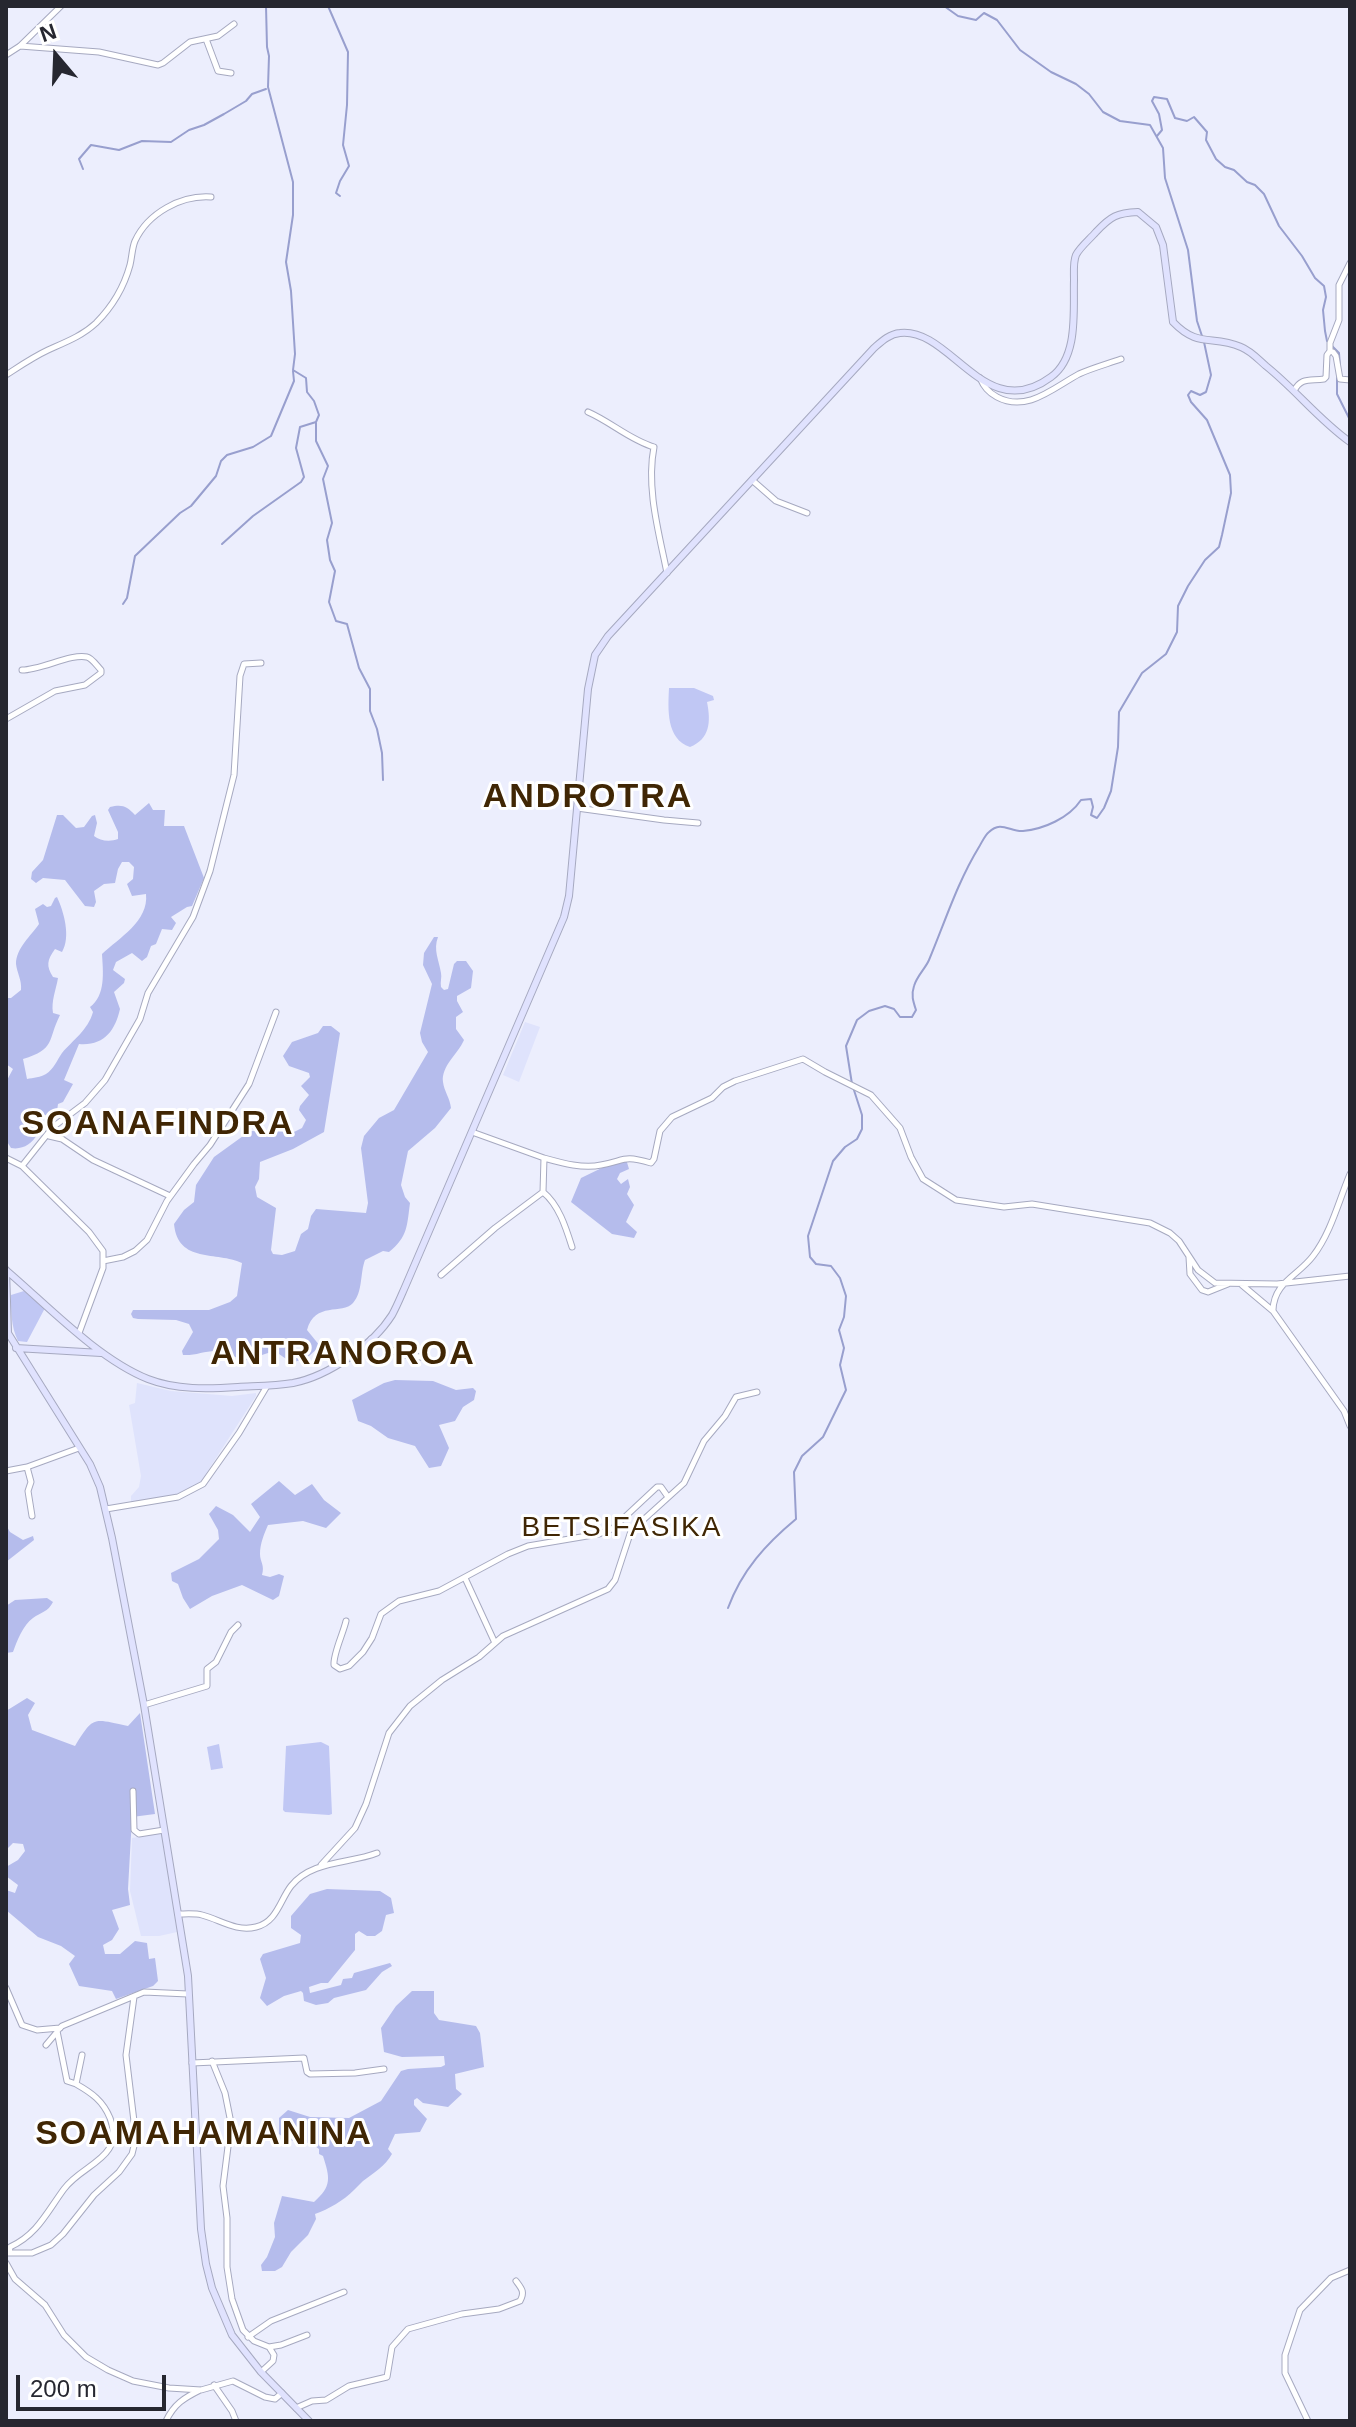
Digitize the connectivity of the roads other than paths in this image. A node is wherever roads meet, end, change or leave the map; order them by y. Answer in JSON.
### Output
{"nodes":[{"id":1,"x":61,"y":6,"type":"edge"},
{"id":2,"x":234,"y":24,"type":"dead end"},
{"id":3,"x":206,"y":39,"type":"junction"},
{"id":4,"x":20,"y":46,"type":"junction"},
{"id":5,"x":6,"y":55,"type":"edge"},
{"id":6,"x":231,"y":73,"type":"dead end"},
{"id":7,"x":211,"y":197,"type":"dead end"},
{"id":8,"x":1350,"y":263,"type":"edge"},
{"id":9,"x":1330,"y":351,"type":"junction"},
{"id":10,"x":1121,"y":359,"type":"dead end"},
{"id":11,"x":6,"y":375,"type":"edge"},
{"id":12,"x":979,"y":378,"type":"junction"},
{"id":13,"x":1350,"y":380,"type":"edge"},
{"id":14,"x":1294,"y":391,"type":"junction"},
{"id":15,"x":588,"y":412,"type":"dead end"},
{"id":16,"x":1350,"y":442,"type":"edge"},
{"id":17,"x":752,"y":480,"type":"junction"},
{"id":18,"x":807,"y":513,"type":"dead end"},
{"id":19,"x":667,"y":574,"type":"junction"},
{"id":20,"x":261,"y":663,"type":"dead end"},
{"id":21,"x":22,"y":670,"type":"dead end"},
{"id":22,"x":6,"y":719,"type":"edge"},
{"id":23,"x":577,"y":808,"type":"junction"},
{"id":24,"x":698,"y":823,"type":"dead end"},
{"id":25,"x":276,"y":1012,"type":"dead end"},
{"id":26,"x":472,"y":1132,"type":"junction"},
{"id":27,"x":49,"y":1136,"type":"dead end"},
{"id":28,"x":6,"y":1158,"type":"edge"},
{"id":29,"x":544,"y":1158,"type":"junction"},
{"id":30,"x":22,"y":1166,"type":"junction"},
{"id":31,"x":1350,"y":1174,"type":"edge"},
{"id":32,"x":543,"y":1192,"type":"junction"},
{"id":33,"x":170,"y":1196,"type":"junction"},
{"id":34,"x":572,"y":1247,"type":"dead end"},
{"id":35,"x":1189,"y":1256,"type":"junction"},
{"id":36,"x":103,"y":1261,"type":"junction"},
{"id":37,"x":7,"y":1271,"type":"edge"},
{"id":38,"x":441,"y":1275,"type":"dead end"},
{"id":39,"x":1350,"y":1276,"type":"edge"},
{"id":40,"x":1230,"y":1283,"type":"junction"},
{"id":41,"x":1286,"y":1283,"type":"junction"},
{"id":42,"x":1240,"y":1284,"type":"junction"},
{"id":43,"x":24,"y":1286,"type":"junction"},
{"id":44,"x":7,"y":1292,"type":"edge"},
{"id":45,"x":1273,"y":1311,"type":"junction"},
{"id":46,"x":76,"y":1330,"type":"junction"},
{"id":47,"x":370,"y":1338,"type":"junction"},
{"id":48,"x":6,"y":1347,"type":"edge"},
{"id":49,"x":16,"y":1348,"type":"junction"},
{"id":50,"x":102,"y":1353,"type":"junction"},
{"id":51,"x":427,"y":1358,"type":"dead end"},
{"id":52,"x":268,"y":1385,"type":"junction"},
{"id":53,"x":757,"y":1392,"type":"dead end"},
{"id":54,"x":1350,"y":1426,"type":"edge"},
{"id":55,"x":79,"y":1448,"type":"junction"},
{"id":56,"x":27,"y":1467,"type":"junction"},
{"id":57,"x":6,"y":1471,"type":"edge"},
{"id":58,"x":668,"y":1497,"type":"junction"},
{"id":59,"x":106,"y":1509,"type":"junction"},
{"id":60,"x":32,"y":1516,"type":"dead end"},
{"id":61,"x":465,"y":1578,"type":"junction"},
{"id":62,"x":346,"y":1621,"type":"dead end"},
{"id":63,"x":238,"y":1625,"type":"dead end"},
{"id":64,"x":495,"y":1643,"type":"junction"},
{"id":65,"x":144,"y":1705,"type":"junction"},
{"id":66,"x":133,"y":1791,"type":"dead end"},
{"id":67,"x":164,"y":1830,"type":"junction"},
{"id":68,"x":377,"y":1853,"type":"dead end"},
{"id":69,"x":321,"y":1865,"type":"junction"},
{"id":70,"x":178,"y":1914,"type":"junction"},
{"id":71,"x":6,"y":1988,"type":"edge"},
{"id":72,"x":188,"y":1994,"type":"junction"},
{"id":73,"x":134,"y":1997,"type":"junction"},
{"id":74,"x":59,"y":2029,"type":"junction"},
{"id":75,"x":46,"y":2045,"type":"dead end"},
{"id":76,"x":82,"y":2055,"type":"dead end"},
{"id":77,"x":212,"y":2061,"type":"junction"},
{"id":78,"x":192,"y":2063,"type":"junction"},
{"id":79,"x":384,"y":2069,"type":"dead end"},
{"id":80,"x":76,"y":2084,"type":"junction"},
{"id":81,"x":7,"y":2253,"type":"edge"},
{"id":82,"x":6,"y":2263,"type":"edge"},
{"id":83,"x":1350,"y":2270,"type":"edge"},
{"id":84,"x":516,"y":2281,"type":"dead end"},
{"id":85,"x":344,"y":2292,"type":"dead end"},
{"id":86,"x":307,"y":2335,"type":"dead end"},
{"id":87,"x":248,"y":2337,"type":"junction"},
{"id":88,"x":269,"y":2347,"type":"junction"},
{"id":89,"x":261,"y":2372,"type":"junction"},
{"id":90,"x":214,"y":2385,"type":"junction"},
{"id":91,"x":201,"y":2390,"type":"junction"},
{"id":92,"x":282,"y":2393,"type":"junction"},
{"id":93,"x":296,"y":2408,"type":"junction"},
{"id":94,"x":166,"y":2421,"type":"edge"},
{"id":95,"x":236,"y":2421,"type":"edge"},
{"id":96,"x":309,"y":2421,"type":"edge"},
{"id":97,"x":1308,"y":2421,"type":"edge"}],
"edges":[{"from":1,"to":4,"type":"street"},
{"from":2,"to":3,"type":"street"},
{"from":3,"to":4,"type":"street"},
{"from":3,"to":6,"type":"street"},
{"from":4,"to":5,"type":"street"},
{"from":7,"to":11,"type":"street"},
{"from":8,"to":9,"type":"street"},
{"from":9,"to":13,"type":"street"},
{"from":9,"to":14,"type":"street"},
{"from":10,"to":12,"type":"street"},
{"from":12,"to":14,"type":"street"},
{"from":12,"to":17,"type":"street"},
{"from":14,"to":16,"type":"street"},
{"from":15,"to":19,"type":"street"},
{"from":17,"to":18,"type":"street"},
{"from":17,"to":19,"type":"street"},
{"from":19,"to":23,"type":"street"},
{"from":20,"to":30,"type":"street"},
{"from":21,"to":22,"type":"street"},
{"from":23,"to":24,"type":"street"},
{"from":23,"to":26,"type":"street"},
{"from":25,"to":33,"type":"street"},
{"from":26,"to":29,"type":"street"},
{"from":26,"to":47,"type":"street"},
{"from":27,"to":33,"type":"street"},
{"from":28,"to":30,"type":"street"},
{"from":29,"to":32,"type":"street"},
{"from":29,"to":35,"type":"street"},
{"from":30,"to":36,"type":"street"},
{"from":31,"to":41,"type":"street"},
{"from":32,"to":34,"type":"street"},
{"from":32,"to":38,"type":"street"},
{"from":33,"to":36,"type":"street"},
{"from":35,"to":40,"type":"street"},
{"from":35,"to":40,"type":"street"},
{"from":36,"to":46,"type":"street"},
{"from":37,"to":43,"type":"street"},
{"from":37,"to":44,"type":"street"},
{"from":39,"to":41,"type":"street"},
{"from":40,"to":42,"type":"street"},
{"from":41,"to":42,"type":"street"},
{"from":41,"to":45,"type":"street"},
{"from":42,"to":45,"type":"street"},
{"from":43,"to":44,"type":"street"},
{"from":43,"to":46,"type":"street"},
{"from":44,"to":49,"type":"street"},
{"from":45,"to":54,"type":"street"},
{"from":46,"to":50,"type":"street"},
{"from":47,"to":51,"type":"street"},
{"from":47,"to":52,"type":"street"},
{"from":48,"to":49,"type":"street"},
{"from":49,"to":50,"type":"street"},
{"from":49,"to":55,"type":"street"},
{"from":50,"to":52,"type":"street"},
{"from":52,"to":59,"type":"street"},
{"from":53,"to":58,"type":"street"},
{"from":55,"to":56,"type":"street"},
{"from":55,"to":59,"type":"street"},
{"from":56,"to":57,"type":"street"},
{"from":56,"to":60,"type":"street"},
{"from":58,"to":61,"type":"street"},
{"from":58,"to":64,"type":"street"},
{"from":59,"to":65,"type":"street"},
{"from":61,"to":62,"type":"street"},
{"from":61,"to":64,"type":"street"},
{"from":63,"to":65,"type":"street"},
{"from":64,"to":69,"type":"street"},
{"from":65,"to":67,"type":"street"},
{"from":66,"to":67,"type":"street"},
{"from":67,"to":70,"type":"street"},
{"from":68,"to":69,"type":"street"},
{"from":69,"to":70,"type":"street"},
{"from":70,"to":72,"type":"street"},
{"from":71,"to":74,"type":"street"},
{"from":72,"to":73,"type":"street"},
{"from":72,"to":78,"type":"street"},
{"from":73,"to":74,"type":"street"},
{"from":73,"to":81,"type":"street"},
{"from":74,"to":75,"type":"street"},
{"from":74,"to":80,"type":"street"},
{"from":76,"to":80,"type":"street"},
{"from":77,"to":78,"type":"street"},
{"from":77,"to":79,"type":"street"},
{"from":77,"to":87,"type":"street"},
{"from":78,"to":89,"type":"street"},
{"from":80,"to":81,"type":"street"},
{"from":82,"to":91,"type":"street"},
{"from":83,"to":97,"type":"street"},
{"from":84,"to":93,"type":"street"},
{"from":85,"to":87,"type":"street"},
{"from":86,"to":88,"type":"street"},
{"from":87,"to":88,"type":"street"},
{"from":88,"to":89,"type":"street"},
{"from":89,"to":92,"type":"street"},
{"from":90,"to":91,"type":"street"},
{"from":90,"to":92,"type":"street"},
{"from":90,"to":95,"type":"street"},
{"from":91,"to":94,"type":"street"},
{"from":92,"to":93,"type":"street"},
{"from":93,"to":96,"type":"street"}]}
